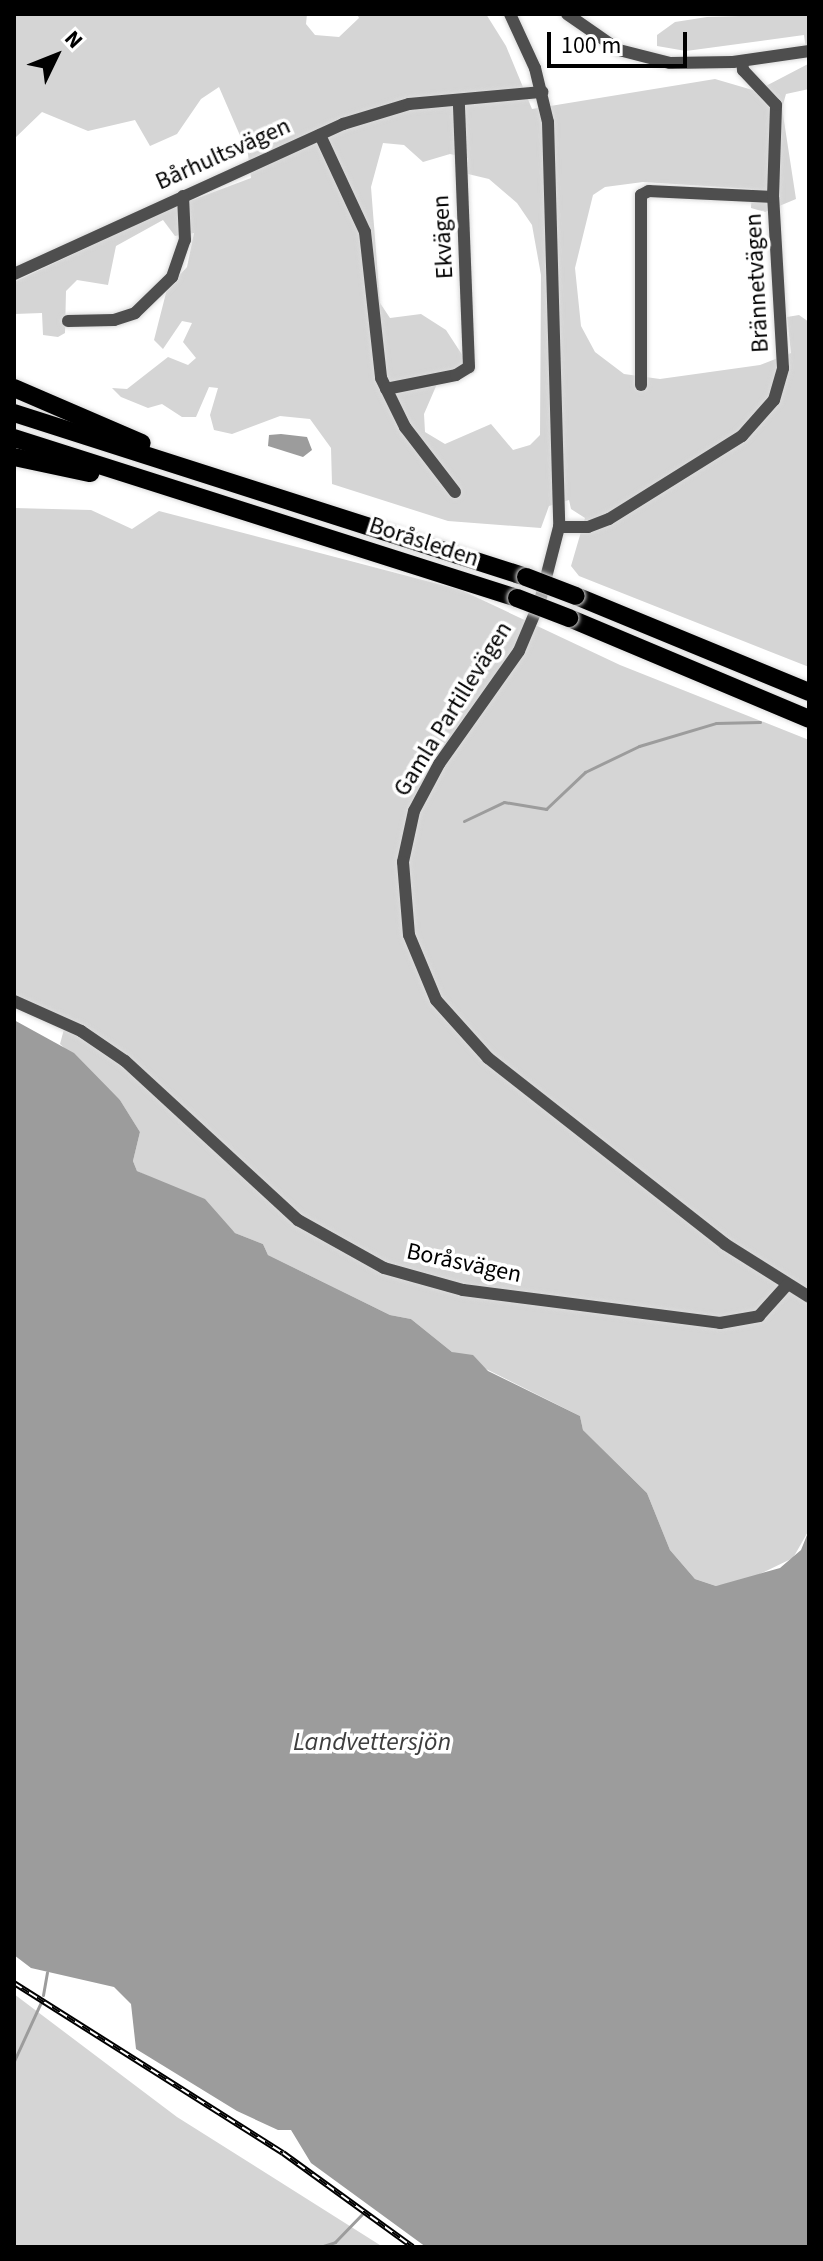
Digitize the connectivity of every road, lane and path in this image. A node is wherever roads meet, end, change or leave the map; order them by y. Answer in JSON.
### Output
{"nodes":[{"id":1,"x":510,"y":14,"type":"edge"},
{"id":2,"x":567,"y":14,"type":"edge"},
{"id":3,"x":809,"y":51,"type":"edge"},
{"id":4,"x":742,"y":61,"type":"junction"},
{"id":5,"x":542,"y":92,"type":"junction"},
{"id":6,"x":459,"y":101,"type":"junction"},
{"id":7,"x":320,"y":135,"type":"junction"},
{"id":8,"x":183,"y":196,"type":"junction"},
{"id":9,"x":773,"y":197,"type":"junction"},
{"id":10,"x":14,"y":274,"type":"edge"},
{"id":11,"x":68,"y":321,"type":"dead end"},
{"id":12,"x":641,"y":385,"type":"dead end"},
{"id":13,"x":14,"y":388,"type":"edge"},
{"id":14,"x":386,"y":389,"type":"junction"},
{"id":15,"x":14,"y":413,"type":"edge"},
{"id":16,"x":14,"y":438,"type":"edge"},
{"id":17,"x":14,"y":457,"type":"edge"},
{"id":18,"x":202,"y":472,"type":"junction"},
{"id":19,"x":455,"y":492,"type":"dead end"},
{"id":20,"x":193,"y":494,"type":"junction"},
{"id":21,"x":559,"y":527,"type":"junction"},
{"id":22,"x":809,"y":692,"type":"edge"},
{"id":23,"x":809,"y":719,"type":"edge"},
{"id":24,"x":14,"y":1001,"type":"edge"},
{"id":25,"x":787,"y":1285,"type":"junction"},
{"id":26,"x":809,"y":1297,"type":"edge"}],
"edges":[{"from":1,"to":5,"type":"street","name":"Gamla Partillevägen"},
{"from":2,"to":4,"type":"street"},
{"from":3,"to":4,"type":"street"},
{"from":4,"to":9,"type":"street","name":"Brännetvägen"},
{"from":5,"to":6,"type":"street"},
{"from":5,"to":21,"type":"street","name":"Gamla Partillevägen"},
{"from":6,"to":7,"type":"street","name":"Bårhultsvägen"},
{"from":6,"to":14,"type":"street","name":"Ekvägen"},
{"from":7,"to":8,"type":"street","name":"Bårhultsvägen"},
{"from":7,"to":14,"type":"street"},
{"from":8,"to":10,"type":"street","name":"Bårhultsvägen"},
{"from":8,"to":11,"type":"street"},
{"from":9,"to":12,"type":"street"},
{"from":9,"to":21,"type":"street","name":"Brännetvägen"},
{"from":13,"to":18,"type":"highway"},
{"from":14,"to":19,"type":"street"},
{"from":15,"to":18,"type":"highway","name":"Boråsleden"},
{"from":16,"to":20,"type":"highway","name":"Boråsleden"},
{"from":17,"to":20,"type":"highway"},
{"from":18,"to":22,"type":"highway","name":"Boråsleden","bridge":true},
{"from":20,"to":23,"type":"highway","name":"Boråsleden","bridge":true},
{"from":21,"to":25,"type":"street","name":"Gamla Partillevägen"},
{"from":24,"to":25,"type":"street","name":"Boråsvägen"},
{"from":25,"to":26,"type":"street","name":"Gamla Partillevägen"}]}
